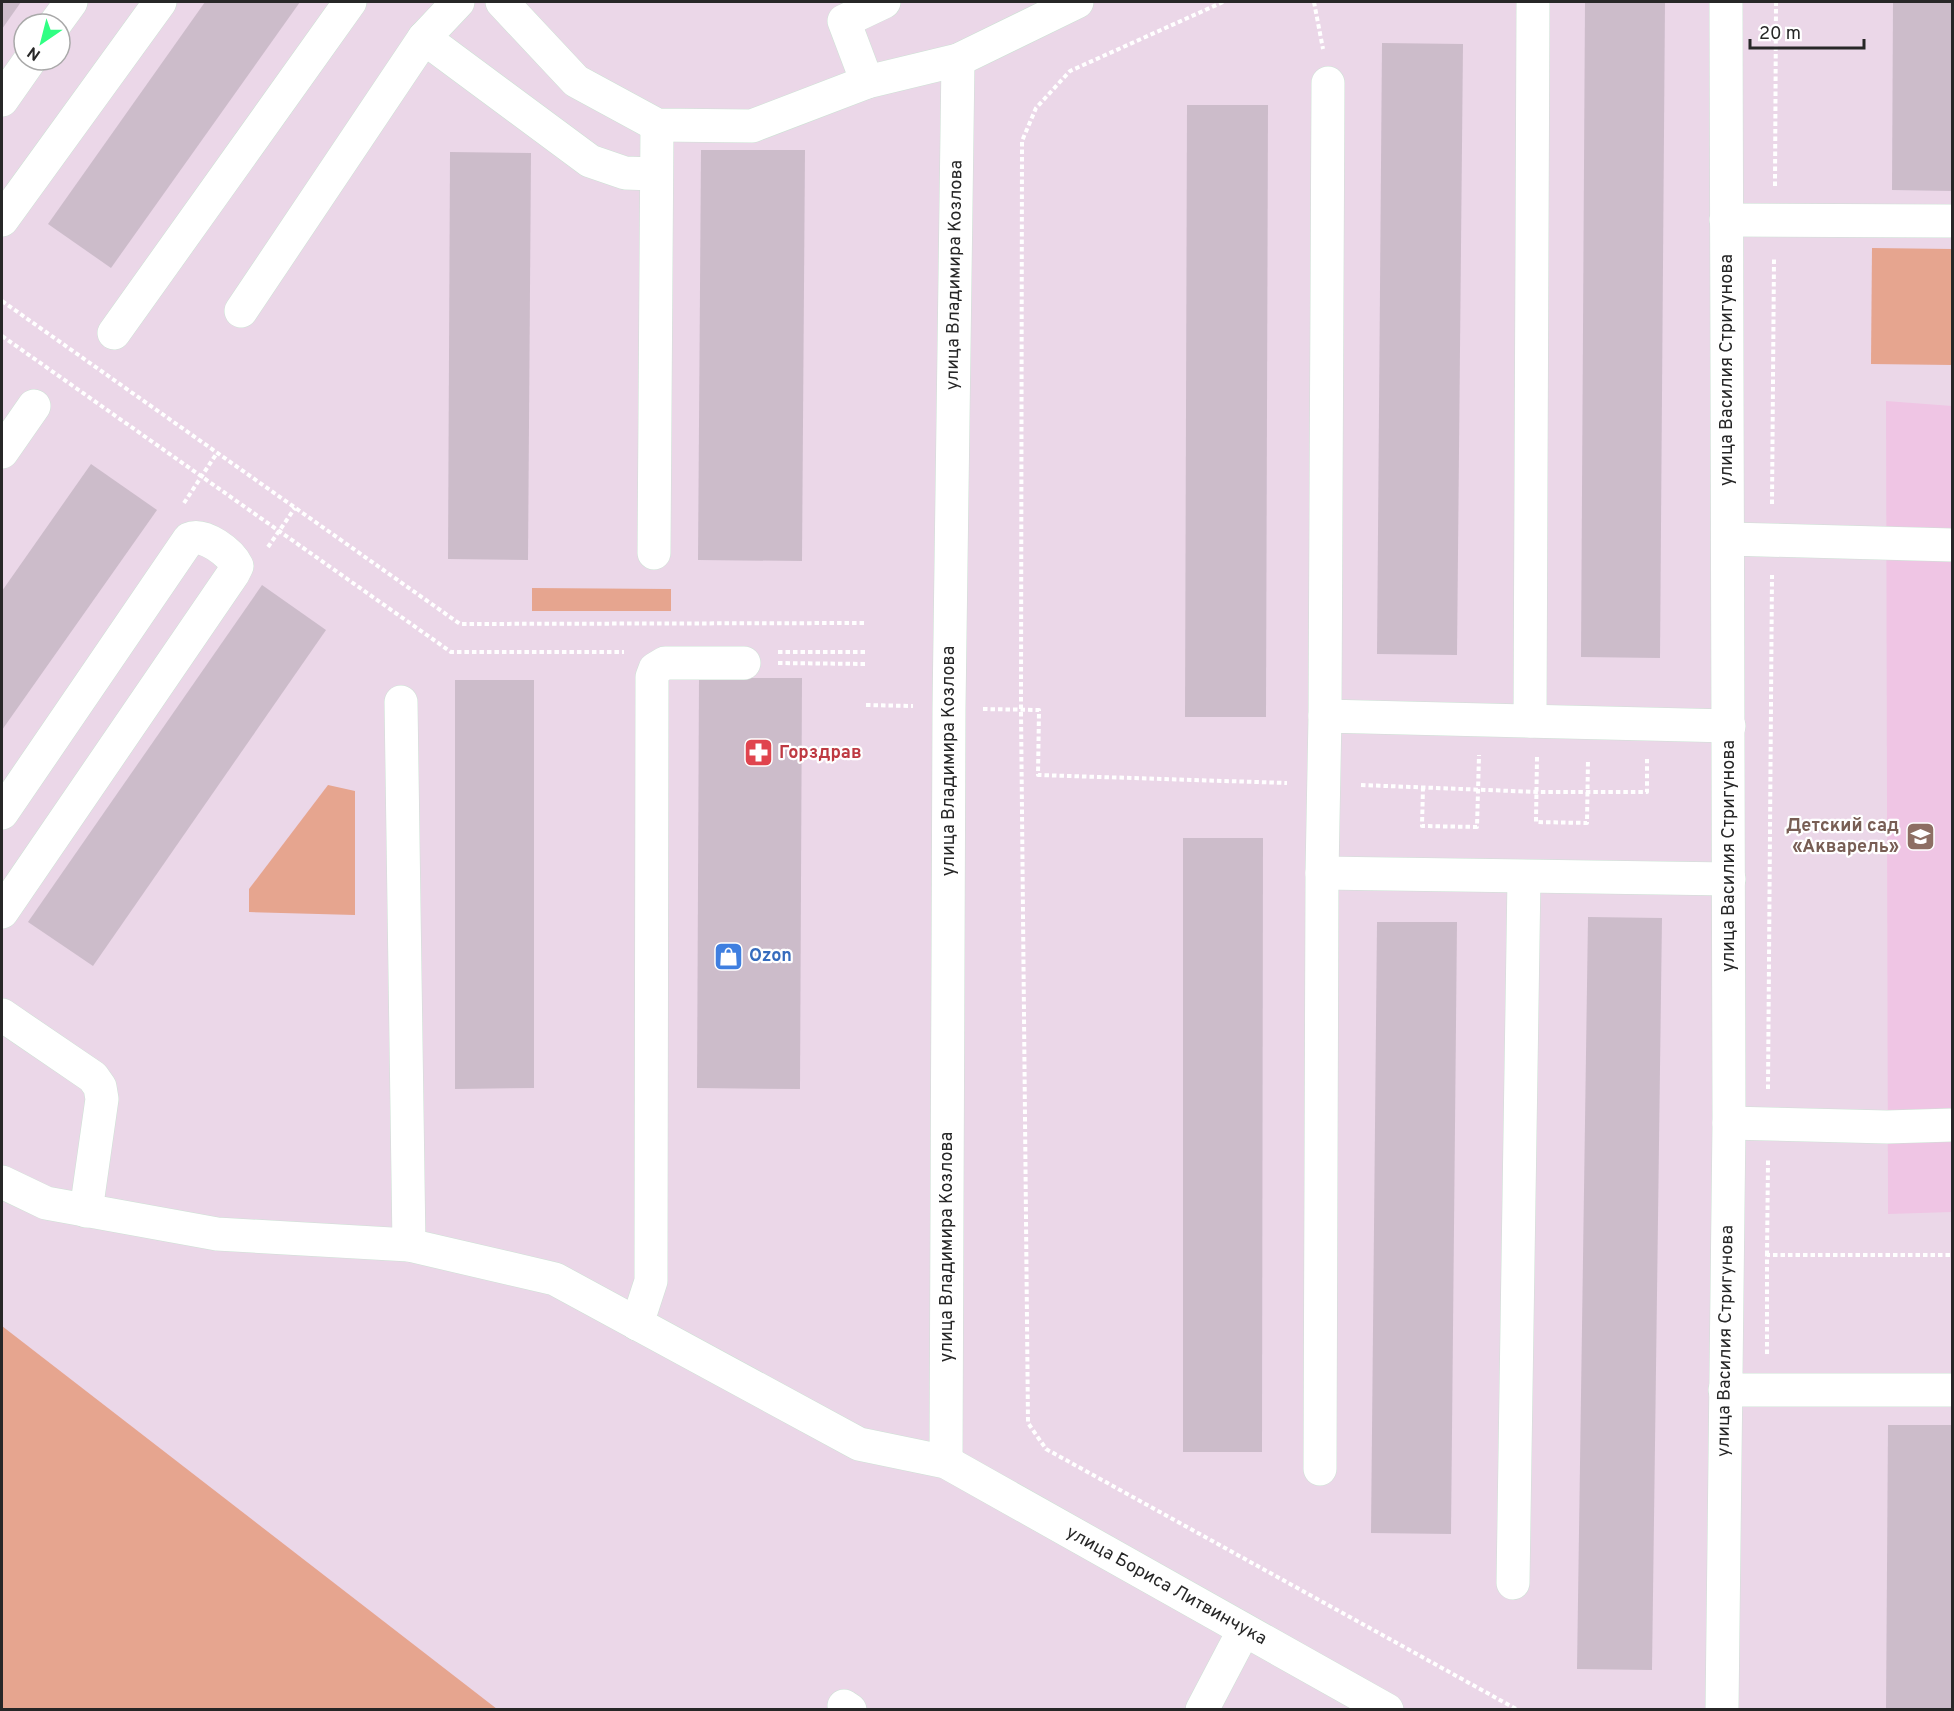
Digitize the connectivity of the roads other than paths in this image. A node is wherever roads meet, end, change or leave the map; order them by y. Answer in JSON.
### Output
{"nodes":[{"id":1,"x":160,"y":2,"type":"edge"},
{"id":2,"x":350,"y":2,"type":"edge"},
{"id":3,"x":458,"y":2,"type":"edge"},
{"id":4,"x":502,"y":2,"type":"edge"},
{"id":5,"x":884,"y":2,"type":"edge"},
{"id":6,"x":1077,"y":2,"type":"edge"},
{"id":7,"x":1533,"y":2,"type":"edge"},
{"id":8,"x":1726,"y":2,"type":"edge"},
{"id":9,"x":424,"y":38,"type":"junction"},
{"id":10,"x":958,"y":60,"type":"junction"},
{"id":11,"x":22,"y":72,"type":"edge"},
{"id":12,"x":867,"y":82,"type":"junction"},
{"id":13,"x":1328,"y":82,"type":"road end"},
{"id":14,"x":2,"y":100,"type":"edge"},
{"id":15,"x":657,"y":124,"type":"junction"},
{"id":16,"x":655,"y":174,"type":"junction"},
{"id":17,"x":2,"y":220,"type":"edge"},
{"id":18,"x":1726,"y":220,"type":"junction"},
{"id":19,"x":1953,"y":221,"type":"edge"},
{"id":20,"x":241,"y":312,"type":"dead end"},
{"id":21,"x":114,"y":333,"type":"dead end"},
{"id":22,"x":34,"y":406,"type":"dead end"},
{"id":23,"x":2,"y":452,"type":"edge"},
{"id":24,"x":1729,"y":539,"type":"junction"},
{"id":25,"x":1953,"y":545,"type":"edge"},
{"id":26,"x":654,"y":553,"type":"dead end"},
{"id":27,"x":757,"y":658,"type":"road end"},
{"id":28,"x":401,"y":702,"type":"dead end"},
{"id":29,"x":1324,"y":716,"type":"junction"},
{"id":30,"x":1729,"y":726,"type":"junction"},
{"id":31,"x":1534,"y":735,"type":"junction"},
{"id":32,"x":2,"y":813,"type":"edge"},
{"id":33,"x":1322,"y":873,"type":"junction"},
{"id":34,"x":1524,"y":877,"type":"junction"},
{"id":35,"x":1729,"y":879,"type":"junction"},
{"id":36,"x":2,"y":912,"type":"edge"},
{"id":37,"x":2,"y":1015,"type":"edge"},
{"id":38,"x":1729,"y":1123,"type":"junction"},
{"id":39,"x":1953,"y":1125,"type":"edge"},
{"id":40,"x":2,"y":1182,"type":"edge"},
{"id":41,"x":86,"y":1211,"type":"junction"},
{"id":42,"x":409,"y":1245,"type":"junction"},
{"id":43,"x":637,"y":1324,"type":"junction"},
{"id":44,"x":1725,"y":1390,"type":"junction"},
{"id":45,"x":1953,"y":1390,"type":"edge"},
{"id":46,"x":945,"y":1462,"type":"junction"},
{"id":47,"x":1320,"y":1469,"type":"dead end"},
{"id":48,"x":1513,"y":1583,"type":"dead end"},
{"id":49,"x":1244,"y":1630,"type":"junction"},
{"id":50,"x":1202,"y":1710,"type":"edge"},
{"id":51,"x":1387,"y":1710,"type":"edge"},
{"id":52,"x":1722,"y":1710,"type":"edge"}],
"edges":[{"from":1,"to":17,"type":"street"},
{"from":2,"to":21,"type":"street"},
{"from":3,"to":9,"type":"street"},
{"from":4,"to":15,"type":"street"},
{"from":5,"to":12,"type":"street"},
{"from":6,"to":10,"type":"street"},
{"from":7,"to":31,"type":"street"},
{"from":8,"to":18,"type":"street","name":"улица Василия Стригунова"},
{"from":9,"to":16,"type":"street"},
{"from":9,"to":20,"type":"street"},
{"from":10,"to":12,"type":"street"},
{"from":10,"to":46,"type":"street","name":"улица Владимира Козлова"},
{"from":11,"to":14,"type":"street"},
{"from":12,"to":15,"type":"street"},
{"from":13,"to":29,"type":"street"},
{"from":15,"to":16,"type":"street"},
{"from":16,"to":26,"type":"street"},
{"from":18,"to":19,"type":"street"},
{"from":18,"to":24,"type":"street","name":"улица Василия Стригунова"},
{"from":22,"to":23,"type":"street"},
{"from":24,"to":25,"type":"street"},
{"from":24,"to":30,"type":"street","name":"улица Василия Стригунова"},
{"from":27,"to":43,"type":"street"},
{"from":28,"to":42,"type":"street"},
{"from":29,"to":31,"type":"street"},
{"from":29,"to":33,"type":"street"},
{"from":30,"to":31,"type":"street"},
{"from":30,"to":35,"type":"street","name":"улица Василия Стригунова"},
{"from":32,"to":36,"type":"street"},
{"from":33,"to":34,"type":"street"},
{"from":33,"to":47,"type":"street"},
{"from":34,"to":35,"type":"street"},
{"from":34,"to":48,"type":"street"},
{"from":35,"to":38,"type":"street","name":"улица Василия Стригунова"},
{"from":37,"to":41,"type":"street"},
{"from":38,"to":39,"type":"street"},
{"from":38,"to":44,"type":"street","name":"улица Василия Стригунова"},
{"from":40,"to":41,"type":"street","name":"улица Бориса Литвинчука"},
{"from":41,"to":42,"type":"street","name":"улица Бориса Литвинчука"},
{"from":42,"to":43,"type":"street","name":"улица Бориса Литвинчука"},
{"from":43,"to":46,"type":"street","name":"улица Бориса Литвинчука"},
{"from":44,"to":45,"type":"street"},
{"from":44,"to":52,"type":"street","name":"улица Василия Стригунова"},
{"from":46,"to":49,"type":"street","name":"улица Бориса Литвинчука"},
{"from":49,"to":50,"type":"street"},
{"from":49,"to":51,"type":"street","name":"улица Бориса Литвинчука"}]}
